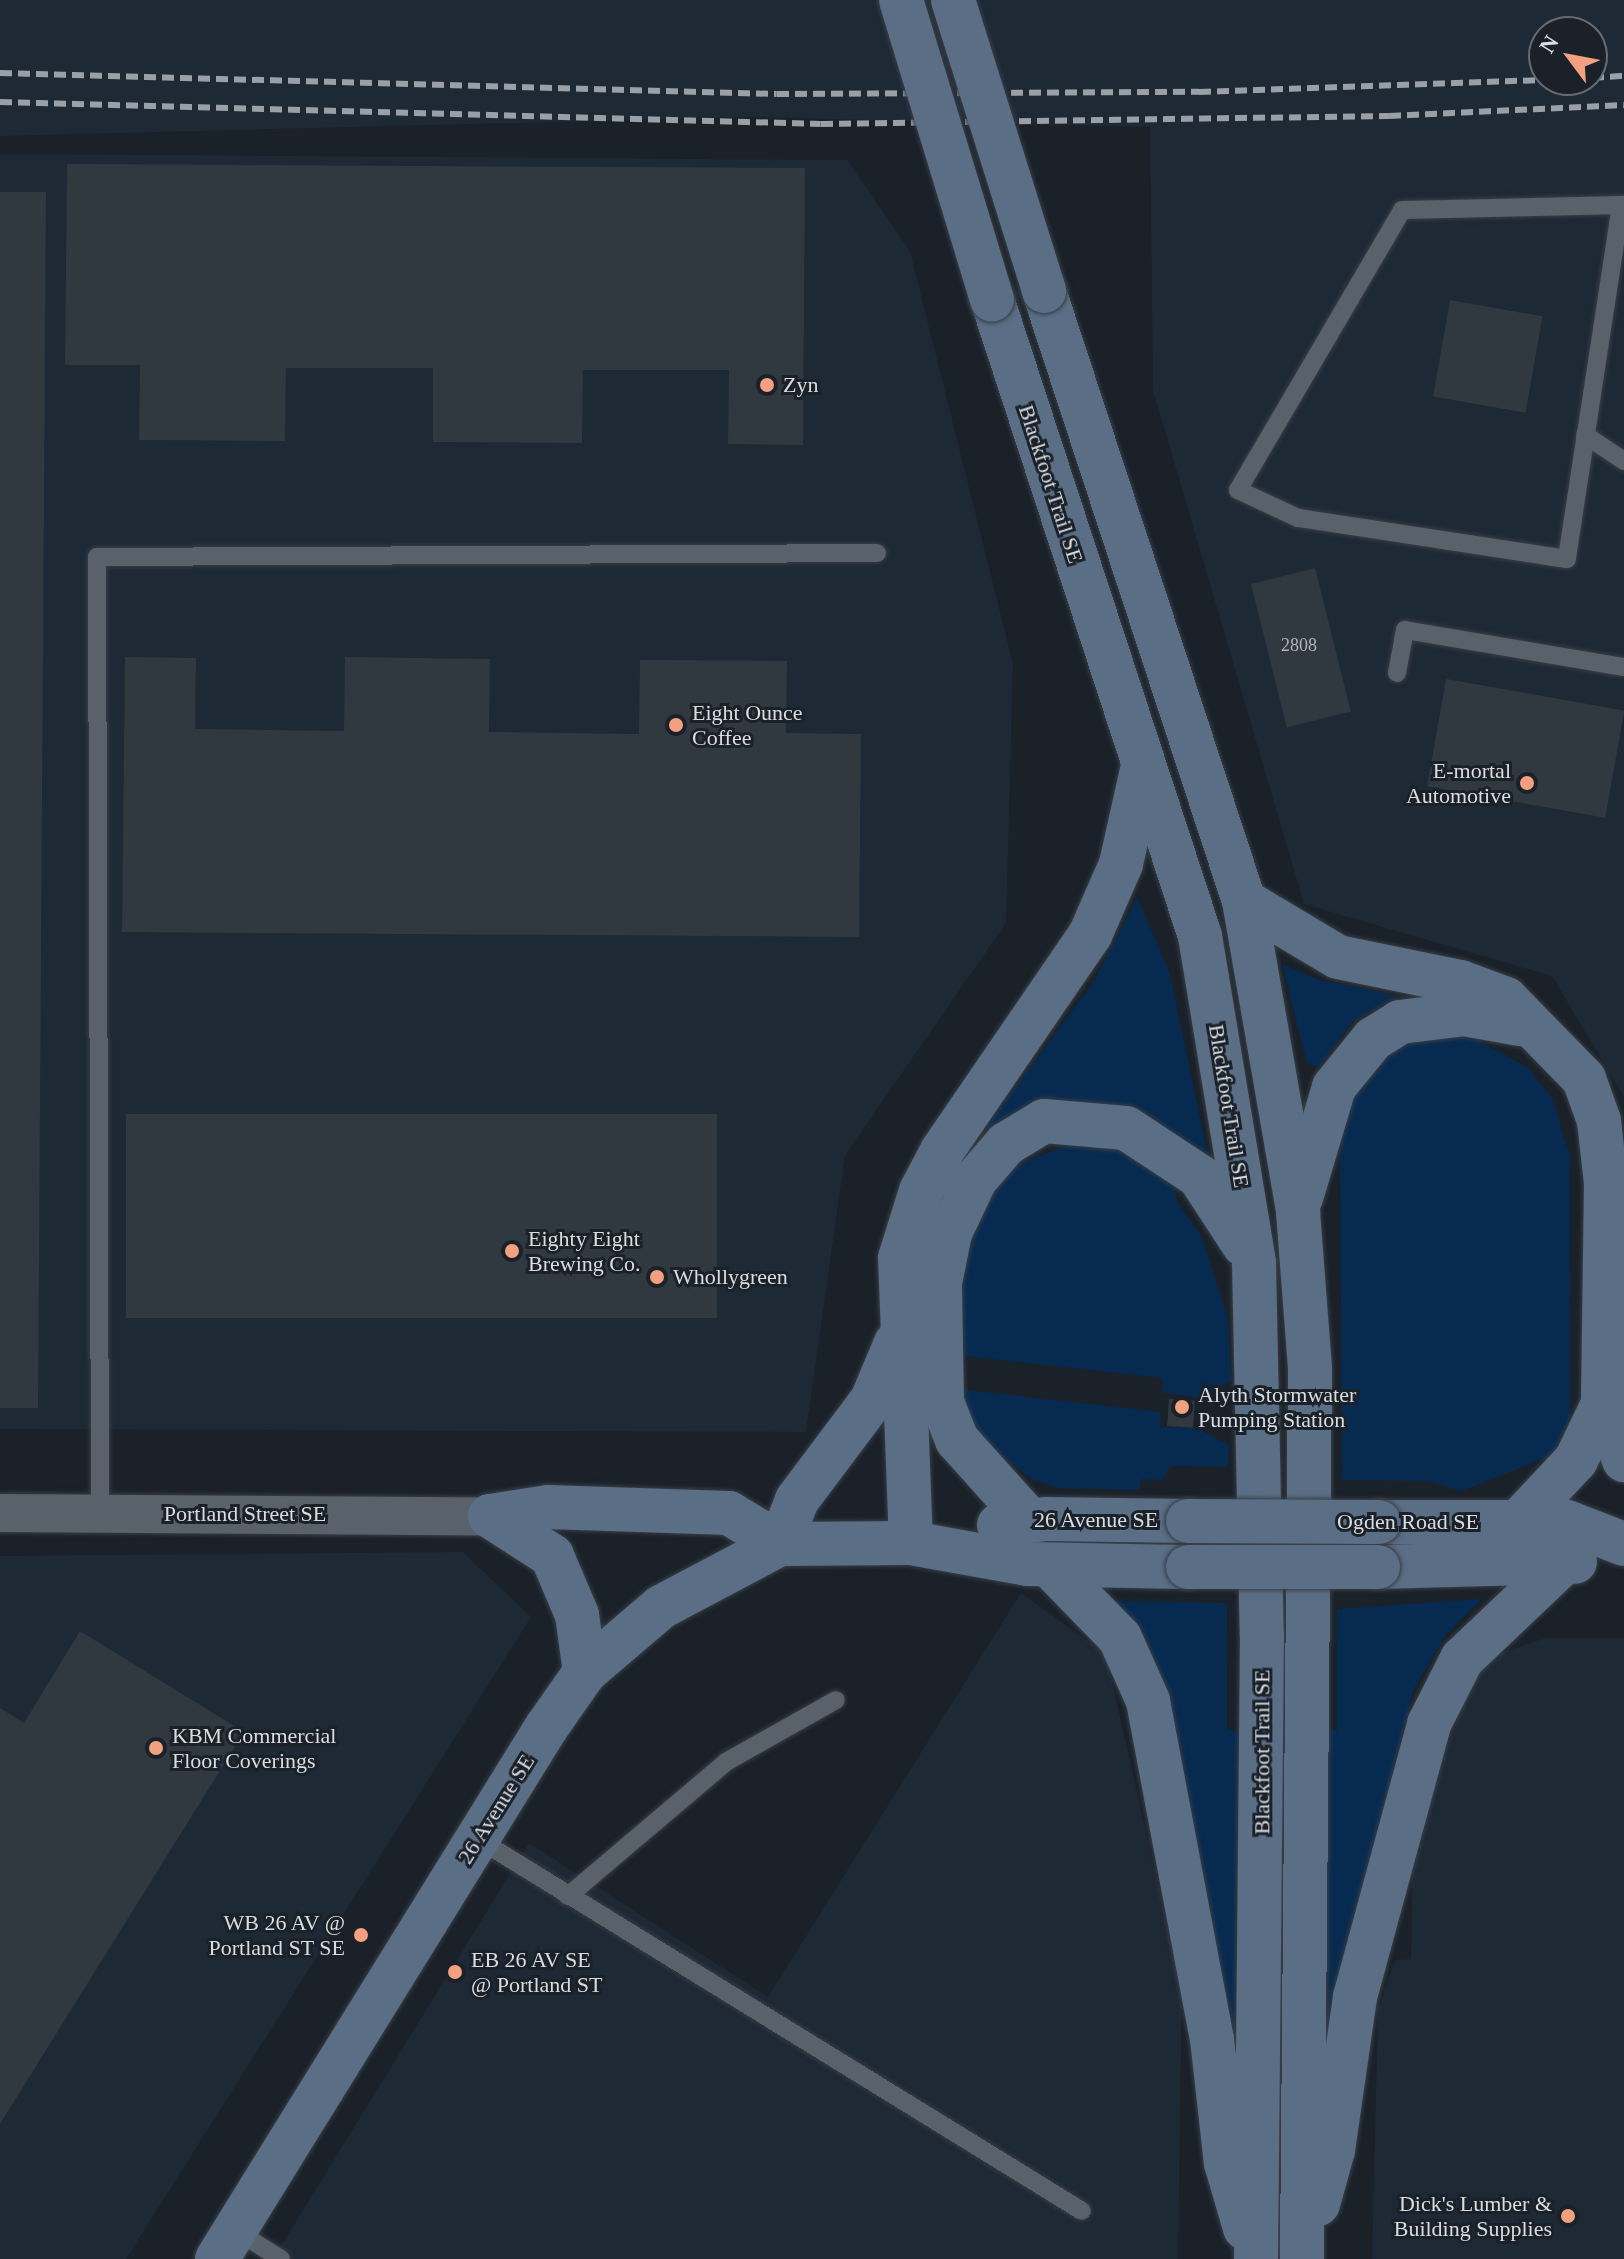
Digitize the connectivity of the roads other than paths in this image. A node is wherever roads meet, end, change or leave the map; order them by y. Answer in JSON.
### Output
{"nodes":[{"id":1,"x":901,"y":0,"type":"edge"},
{"id":2,"x":953,"y":0,"type":"edge"},
{"id":3,"x":1622,"y":205,"type":"edge"},
{"id":4,"x":1585,"y":435,"type":"junction"},
{"id":5,"x":1624,"y":461,"type":"edge"},
{"id":6,"x":877,"y":553,"type":"dead end"},
{"id":7,"x":1624,"y":667,"type":"edge"},
{"id":8,"x":1397,"y":673,"type":"dead end"},
{"id":9,"x":1142,"y":770,"type":"junction"},
{"id":10,"x":1244,"y":901,"type":"junction"},
{"id":11,"x":1544,"y":1033,"type":"junction"},
{"id":12,"x":1298,"y":1212,"type":"junction"},
{"id":13,"x":1254,"y":1263,"type":"junction"},
{"id":14,"x":899,"y":1337,"type":"junction"},
{"id":15,"x":1603,"y":1404,"type":"junction"},
{"id":16,"x":1624,"y":1460,"type":"edge"},
{"id":17,"x":0,"y":1513,"type":"edge"},
{"id":18,"x":100,"y":1514,"type":"junction"},
{"id":19,"x":490,"y":1516,"type":"junction"},
{"id":20,"x":1028,"y":1519,"type":"junction"},
{"id":21,"x":1188,"y":1521,"type":"joint"},
{"id":22,"x":1518,"y":1522,"type":"junction"},
{"id":23,"x":911,"y":1543,"type":"junction"},
{"id":24,"x":780,"y":1544,"type":"junction"},
{"id":25,"x":1624,"y":1546,"type":"edge"},
{"id":26,"x":1050,"y":1566,"type":"junction"},
{"id":27,"x":1560,"y":1566,"type":"junction"},
{"id":28,"x":1188,"y":1567,"type":"joint"},
{"id":29,"x":585,"y":1672,"type":"junction"},
{"id":30,"x":836,"y":1700,"type":"dead end"},
{"id":31,"x":478,"y":1839,"type":"junction"},
{"id":32,"x":568,"y":1896,"type":"junction"},
{"id":33,"x":1082,"y":2211,"type":"dead end"},
{"id":34,"x":226,"y":2245,"type":"edge"},
{"id":35,"x":281,"y":2259,"type":"edge"},
{"id":36,"x":1255,"y":2259,"type":"edge"},
{"id":37,"x":1302,"y":2259,"type":"edge"}],
"edges":[{"from":1,"to":9,"type":"main road","name":"Blackfoot Trail SE","bridge":true},
{"from":2,"to":10,"type":"main road","name":"Blackfoot Trail SE","bridge":true},
{"from":3,"to":4,"type":"lane"},
{"from":3,"to":4,"type":"lane"},
{"from":4,"to":5,"type":"lane"},
{"from":6,"to":18,"type":"lane"},
{"from":7,"to":8,"type":"lane"},
{"from":9,"to":13,"type":"main road","name":"Blackfoot Trail SE"},
{"from":9,"to":14,"type":"main road"},
{"from":10,"to":11,"type":"main road"},
{"from":10,"to":12,"type":"main road","name":"Blackfoot Trail SE"},
{"from":11,"to":12,"type":"main road"},
{"from":11,"to":15,"type":"main road"},
{"from":12,"to":37,"type":"main road","name":"Blackfoot Trail SE"},
{"from":13,"to":20,"type":"main road"},
{"from":13,"to":36,"type":"main road","name":"Blackfoot Trail SE"},
{"from":14,"to":23,"type":"main road"},
{"from":14,"to":24,"type":"main road"},
{"from":15,"to":16,"type":"main road"},
{"from":15,"to":22,"type":"main road"},
{"from":17,"to":18,"type":"street","name":"Portland Street SE"},
{"from":18,"to":19,"type":"street","name":"Portland Street SE"},
{"from":19,"to":24,"type":"main road"},
{"from":19,"to":29,"type":"main road"},
{"from":20,"to":21,"type":"main road","name":"26 Avenue SE"},
{"from":20,"to":23,"type":"main road","name":"26 Avenue SE"},
{"from":21,"to":22,"type":"main road","name":"Ogden Road SE","bridge":true},
{"from":22,"to":25,"type":"main road","name":"Ogden Road SE"},
{"from":23,"to":24,"type":"main road","name":"26 Avenue SE"},
{"from":23,"to":26,"type":"main road","name":"26 Avenue SE"},
{"from":24,"to":29,"type":"main road","name":"26 Avenue SE"},
{"from":25,"to":27,"type":"main road","name":"Ogden Road SE"},
{"from":26,"to":28,"type":"main road","name":"26 Avenue SE"},
{"from":26,"to":36,"type":"main road"},
{"from":27,"to":28,"type":"main road","name":"Ogden Road SE","bridge":true},
{"from":27,"to":37,"type":"main road"},
{"from":29,"to":31,"type":"main road","name":"26 Avenue SE"},
{"from":30,"to":32,"type":"lane"},
{"from":31,"to":32,"type":"lane"},
{"from":31,"to":34,"type":"main road","name":"26 Avenue SE"},
{"from":32,"to":33,"type":"lane"},
{"from":34,"to":35,"type":"lane"}]}
